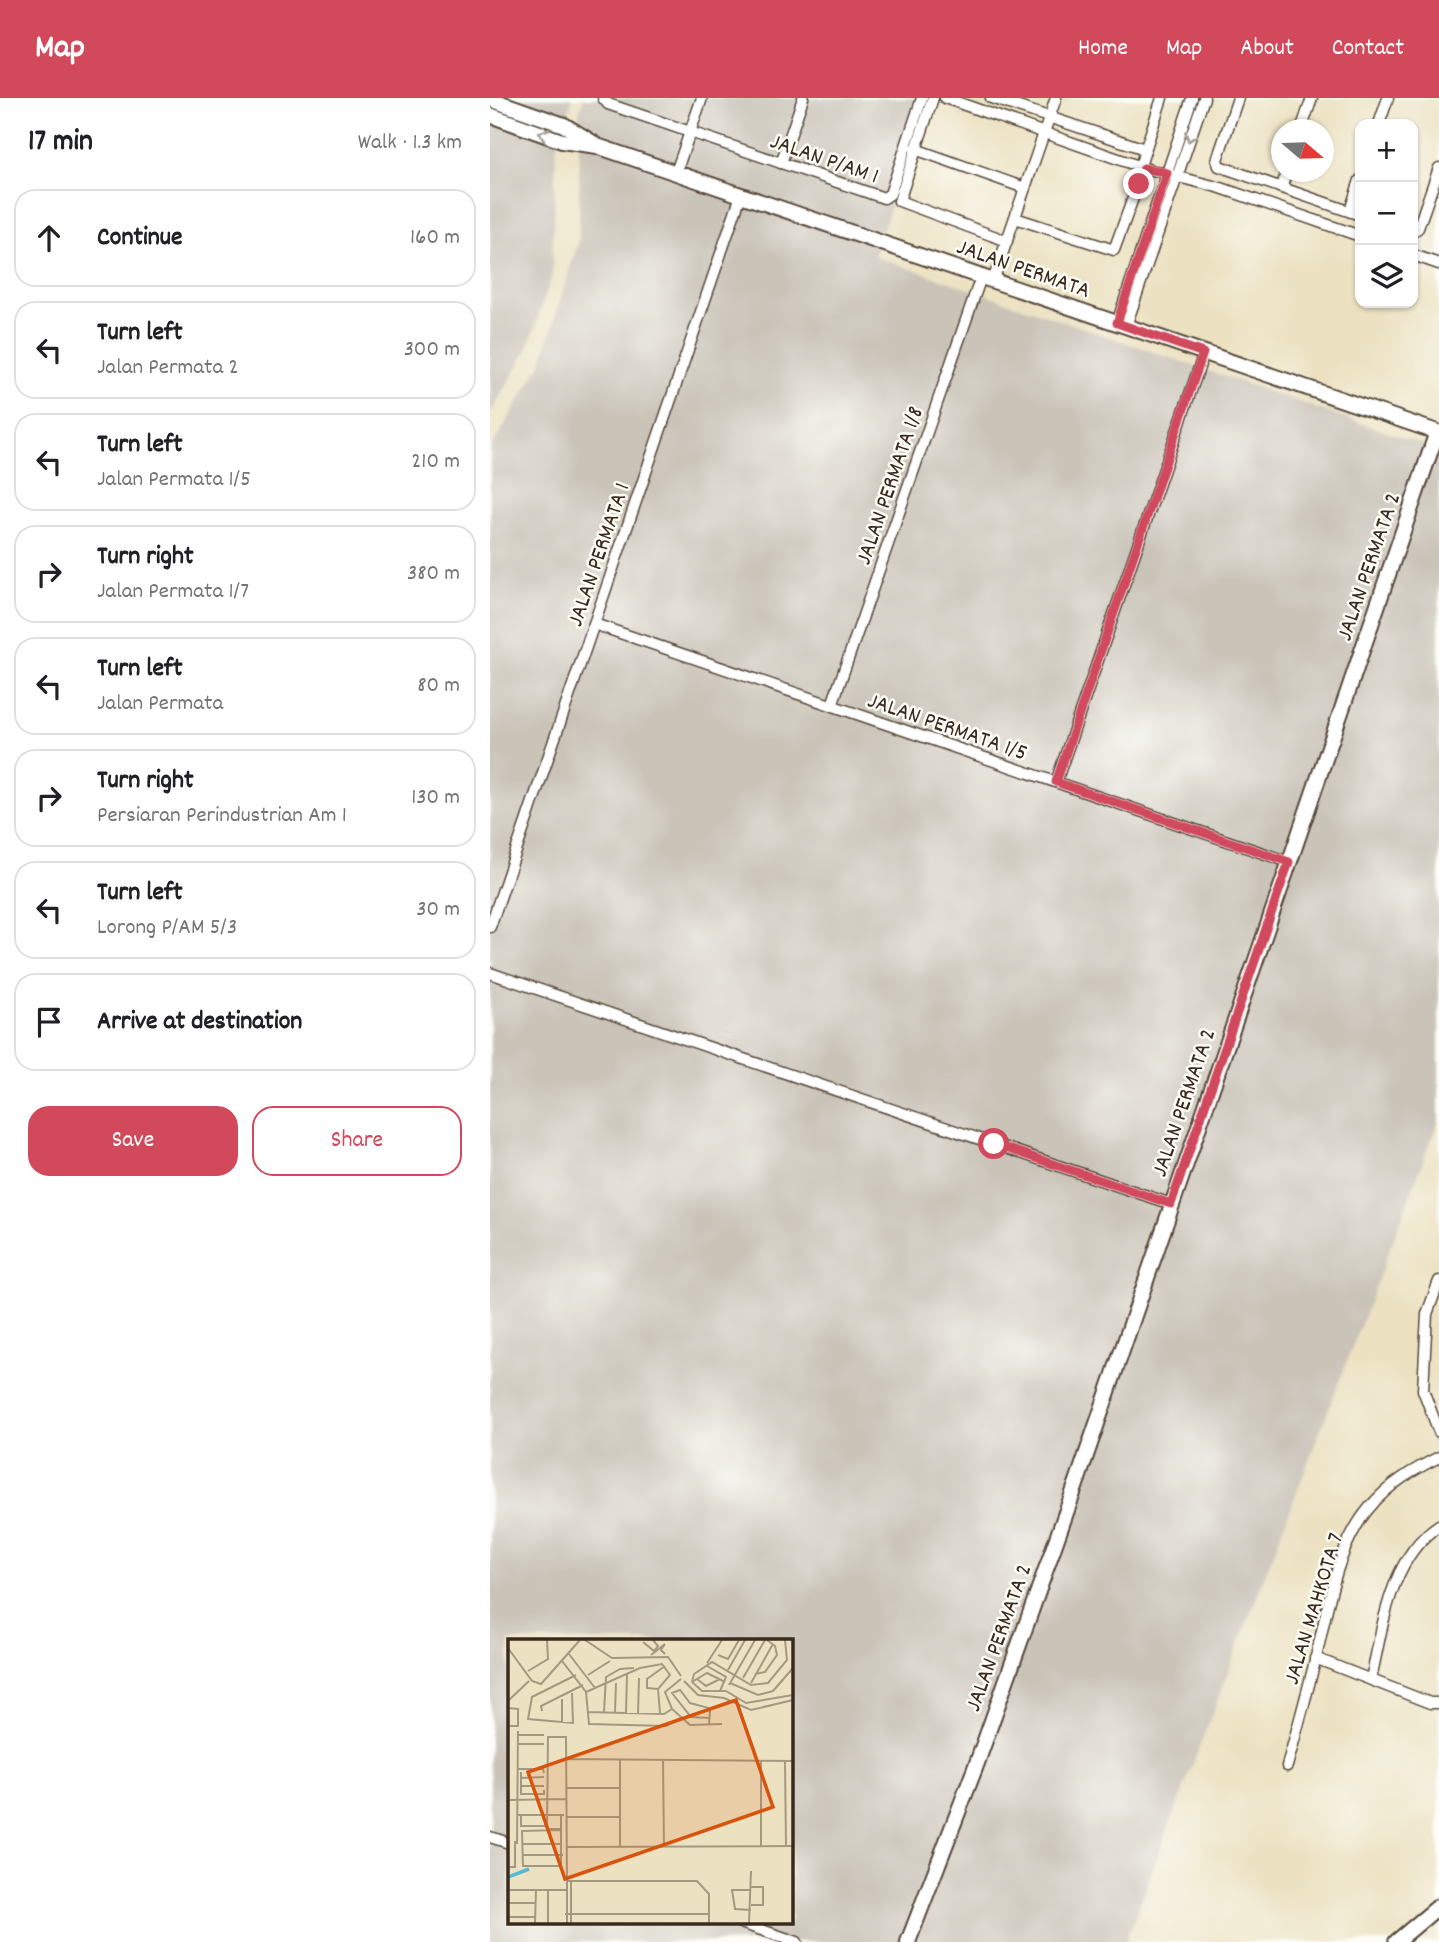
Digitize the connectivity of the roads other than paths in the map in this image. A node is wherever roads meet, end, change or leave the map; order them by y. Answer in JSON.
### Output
{"nodes":[{"id":1,"x":603,"y":98,"type":"edge"},
{"id":2,"x":702,"y":98,"type":"edge"},
{"id":3,"x":803,"y":98,"type":"edge"},
{"id":4,"x":922,"y":98,"type":"edge"},
{"id":5,"x":933,"y":98,"type":"edge"},
{"id":6,"x":945,"y":98,"type":"edge"},
{"id":7,"x":991,"y":98,"type":"edge"},
{"id":8,"x":1056,"y":98,"type":"edge"},
{"id":9,"x":1161,"y":98,"type":"edge"},
{"id":10,"x":1192,"y":98,"type":"edge"},
{"id":11,"x":1203,"y":98,"type":"edge"},
{"id":12,"x":1238,"y":98,"type":"edge"},
{"id":13,"x":1312,"y":98,"type":"edge"},
{"id":14,"x":1388,"y":98,"type":"edge"},
{"id":15,"x":490,"y":99,"type":"edge"},
{"id":16,"x":490,"y":115,"type":"edge"},
{"id":17,"x":1049,"y":117,"type":"junction"},
{"id":18,"x":1305,"y":119,"type":"edge"},
{"id":19,"x":1381,"y":119,"type":"edge"},
{"id":20,"x":690,"y":132,"type":"junction"},
{"id":21,"x":1044,"y":133,"type":"junction"},
{"id":22,"x":597,"y":146,"type":"junction"},
{"id":23,"x":915,"y":149,"type":"junction"},
{"id":24,"x":1145,"y":149,"type":"junction"},
{"id":25,"x":781,"y":163,"type":"junction"},
{"id":26,"x":1142,"y":167,"type":"junction"},
{"id":27,"x":1439,"y":168,"type":"edge"},
{"id":28,"x":676,"y":172,"type":"junction"},
{"id":29,"x":1172,"y":175,"type":"junction"},
{"id":30,"x":1284,"y":182,"type":"edge"},
{"id":31,"x":1025,"y":188,"type":"junction"},
{"id":32,"x":1282,"y":188,"type":"junction"},
{"id":33,"x":741,"y":195,"type":"junction"},
{"id":34,"x":1355,"y":213,"type":"edge"},
{"id":35,"x":1015,"y":218,"type":"junction"},
{"id":36,"x":1418,"y":228,"type":"edge"},
{"id":37,"x":1355,"y":234,"type":"edge"},
{"id":38,"x":1007,"y":241,"type":"junction"},
{"id":39,"x":1418,"y":257,"type":"edge"},
{"id":40,"x":1439,"y":264,"type":"edge"},
{"id":41,"x":987,"y":279,"type":"junction"},
{"id":42,"x":1121,"y":324,"type":"junction"},
{"id":43,"x":1203,"y":353,"type":"junction"},
{"id":44,"x":1438,"y":433,"type":"edge"},
{"id":45,"x":594,"y":624,"type":"junction"},
{"id":46,"x":832,"y":705,"type":"junction"},
{"id":47,"x":1056,"y":782,"type":"junction"},
{"id":48,"x":1289,"y":862,"type":"junction"},
{"id":49,"x":490,"y":927,"type":"edge"},
{"id":50,"x":490,"y":972,"type":"edge"},
{"id":51,"x":1171,"y":1204,"type":"junction"},
{"id":52,"x":1439,"y":1281,"type":"edge"},
{"id":53,"x":1439,"y":1432,"type":"edge"},
{"id":54,"x":1439,"y":1457,"type":"edge"},
{"id":55,"x":1439,"y":1525,"type":"edge"},
{"id":56,"x":1315,"y":1658,"type":"junction"},
{"id":57,"x":1371,"y":1679,"type":"junction"},
{"id":58,"x":1439,"y":1703,"type":"edge"},
{"id":59,"x":1287,"y":1766,"type":"dead end"},
{"id":60,"x":490,"y":1837,"type":"edge"},
{"id":61,"x":508,"y":1843,"type":"edge"},
{"id":62,"x":1439,"y":1906,"type":"edge"},
{"id":63,"x":1439,"y":1918,"type":"edge"},
{"id":64,"x":744,"y":1924,"type":"edge"},
{"id":65,"x":797,"y":1942,"type":"edge"},
{"id":66,"x":908,"y":1942,"type":"edge"},
{"id":67,"x":1396,"y":1942,"type":"edge"},
{"id":68,"x":1411,"y":1942,"type":"edge"}],
"edges":[{"from":1,"to":20,"type":"street","name":"JALAN P/AM 1"},
{"from":2,"to":20,"type":"street"},
{"from":3,"to":25,"type":"street"},
{"from":4,"to":25,"type":"street","name":"JALAN P/AM 1"},
{"from":5,"to":23,"type":"street"},
{"from":6,"to":21,"type":"street"},
{"from":7,"to":17,"type":"street"},
{"from":8,"to":17,"type":"street","name":"JALAN PERMATA 1/8"},
{"from":9,"to":24,"type":"street"},
{"from":10,"to":29,"type":"street"},
{"from":11,"to":29,"type":"street","one_way":true},
{"from":12,"to":32,"type":"street"},
{"from":13,"to":18,"type":"street"},
{"from":14,"to":19,"type":"street"},
{"from":15,"to":22,"type":"street","name":"JALAN PERMATA"},
{"from":22,"to":16,"type":"street","name":"JALAN PERMATA","one_way":true},
{"from":17,"to":21,"type":"street","name":"JALAN PERMATA 1/8"},
{"from":17,"to":24,"type":"street"},
{"from":20,"to":25,"type":"street","name":"JALAN P/AM 1"},
{"from":20,"to":28,"type":"street"},
{"from":21,"to":26,"type":"street"},
{"from":21,"to":31,"type":"street","name":"JALAN PERMATA 1/8"},
{"from":22,"to":28,"type":"street","name":"JALAN PERMATA"},
{"from":23,"to":31,"type":"street"},
{"from":23,"to":38,"type":"street"},
{"from":24,"to":26,"type":"street"},
{"from":26,"to":29,"type":"street"},
{"from":26,"to":35,"type":"street"},
{"from":27,"to":36,"type":"street"},
{"from":28,"to":33,"type":"street","name":"JALAN PERMATA"},
{"from":29,"to":37,"type":"street"},
{"from":29,"to":42,"type":"street"},
{"from":30,"to":32,"type":"street"},
{"from":31,"to":35,"type":"street","name":"JALAN PERMATA 1/8"},
{"from":32,"to":34,"type":"street"},
{"from":33,"to":41,"type":"street","name":"JALAN PERMATA"},
{"from":33,"to":45,"type":"street","name":"JALAN PERMATA 1"},
{"from":35,"to":38,"type":"street","name":"JALAN PERMATA 1/8"},
{"from":38,"to":41,"type":"street","name":"JALAN PERMATA 1/8"},
{"from":39,"to":40,"type":"street"},
{"from":41,"to":42,"type":"street","name":"JALAN PERMATA"},
{"from":41,"to":46,"type":"street","name":"JALAN PERMATA 1/8"},
{"from":42,"to":43,"type":"street","name":"JALAN PERMATA"},
{"from":43,"to":44,"type":"street","name":"JALAN PERMATA"},
{"from":43,"to":47,"type":"street"},
{"from":44,"to":48,"type":"street","name":"JALAN PERMATA 2"},
{"from":45,"to":46,"type":"street","name":"JALAN PERMATA 1/5"},
{"from":45,"to":49,"type":"street","name":"JALAN PERMATA 1"},
{"from":46,"to":47,"type":"street","name":"JALAN PERMATA 1/5"},
{"from":47,"to":48,"type":"street","name":"JALAN PERMATA 1/5"},
{"from":48,"to":51,"type":"street","name":"JALAN PERMATA 2"},
{"from":50,"to":51,"type":"street"},
{"from":51,"to":66,"type":"street","name":"JALAN PERMATA 2"},
{"from":52,"to":53,"type":"street"},
{"from":54,"to":56,"type":"street","name":"JALAN MAHKOTA 7"},
{"from":55,"to":57,"type":"street"},
{"from":56,"to":57,"type":"street"},
{"from":56,"to":59,"type":"street","name":"JALAN MAHKOTA 7"},
{"from":57,"to":58,"type":"street"},
{"from":60,"to":61,"type":"street"},
{"from":62,"to":67,"type":"street"},
{"from":63,"to":68,"type":"street"},
{"from":64,"to":65,"type":"street"}]}
